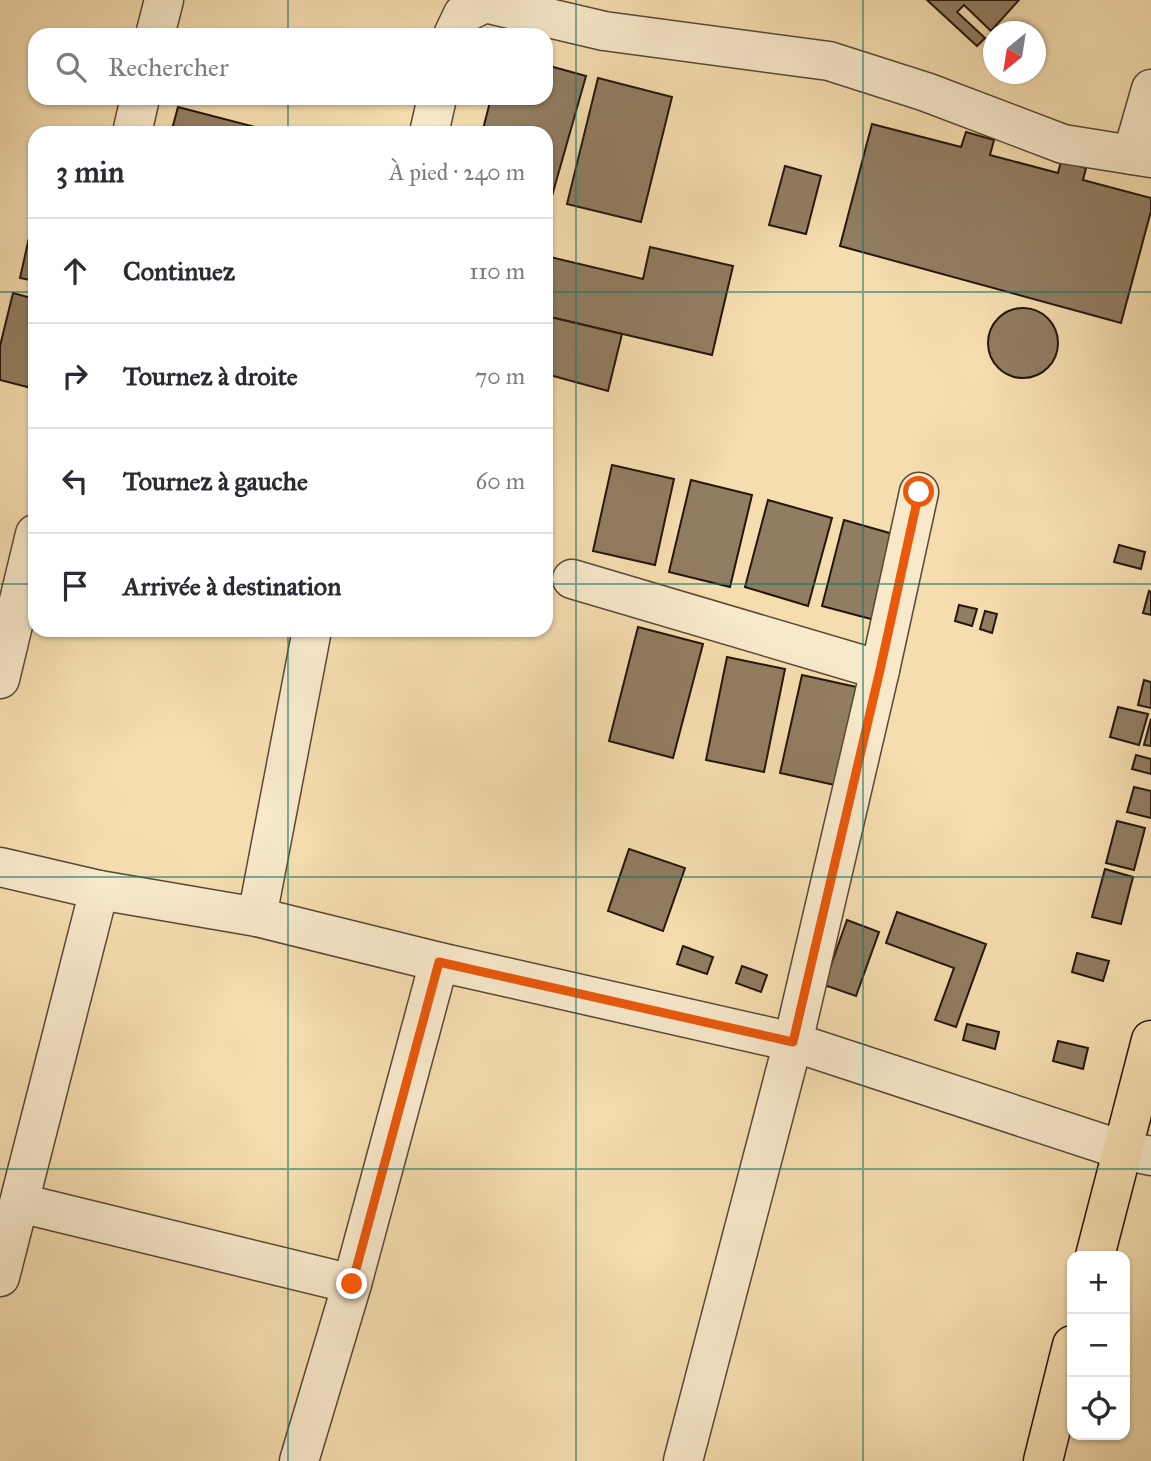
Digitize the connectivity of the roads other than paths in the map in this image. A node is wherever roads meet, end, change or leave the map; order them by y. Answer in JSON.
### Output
{"nodes":[{"id":1,"x":164,"y":0,"type":"edge"},
{"id":2,"x":157,"y":28,"type":"edge"},
{"id":3,"x":456,"y":28,"type":"edge"},
{"id":4,"x":1151,"y":89,"type":"edge"},
{"id":5,"x":138,"y":105,"type":"edge"},
{"id":6,"x":435,"y":105,"type":"edge"},
{"id":7,"x":134,"y":126,"type":"edge"},
{"id":8,"x":431,"y":126,"type":"edge"},
{"id":9,"x":1142,"y":156,"type":"edge"},
{"id":10,"x":919,"y":492,"type":"dead end"},
{"id":11,"x":28,"y":563,"type":"edge"},
{"id":12,"x":572,"y":579,"type":"dead end"},
{"id":13,"x":311,"y":637,"type":"edge"},
{"id":14,"x":880,"y":670,"type":"junction"},
{"id":15,"x":0,"y":679,"type":"edge"},
{"id":16,"x":0,"y":867,"type":"edge"},
{"id":17,"x":99,"y":890,"type":"junction"},
{"id":18,"x":257,"y":917,"type":"junction"},
{"id":19,"x":439,"y":962,"type":"junction"},
{"id":20,"x":1151,"y":1040,"type":"edge"},
{"id":21,"x":793,"y":1042,"type":"junction"},
{"id":22,"x":1137,"y":1153,"type":"edge"},
{"id":23,"x":20,"y":1203,"type":"junction"},
{"id":24,"x":1097,"y":1251,"type":"edge"},
{"id":25,"x":0,"y":1277,"type":"edge"},
{"id":26,"x":352,"y":1284,"type":"junction"},
{"id":27,"x":1067,"y":1364,"type":"edge"},
{"id":28,"x":299,"y":1461,"type":"edge"},
{"id":29,"x":683,"y":1461,"type":"edge"},
{"id":30,"x":1042,"y":1461,"type":"edge"}],
"edges":[{"from":1,"to":2,"type":"street"},
{"from":3,"to":9,"type":"street"},
{"from":4,"to":9,"type":"street"},
{"from":5,"to":7,"type":"street"},
{"from":6,"to":8,"type":"street"},
{"from":10,"to":14,"type":"street"},
{"from":11,"to":15,"type":"street"},
{"from":12,"to":14,"type":"street"},
{"from":13,"to":18,"type":"street"},
{"from":14,"to":21,"type":"street"},
{"from":16,"to":17,"type":"street"},
{"from":17,"to":18,"type":"street"},
{"from":17,"to":23,"type":"street"},
{"from":18,"to":19,"type":"street"},
{"from":19,"to":21,"type":"street"},
{"from":19,"to":26,"type":"street"},
{"from":20,"to":22,"type":"main road"},
{"from":21,"to":22,"type":"street"},
{"from":21,"to":29,"type":"street"},
{"from":22,"to":24,"type":"main road"},
{"from":23,"to":25,"type":"street"},
{"from":23,"to":26,"type":"street"},
{"from":26,"to":28,"type":"street"},
{"from":27,"to":30,"type":"main road"}]}
